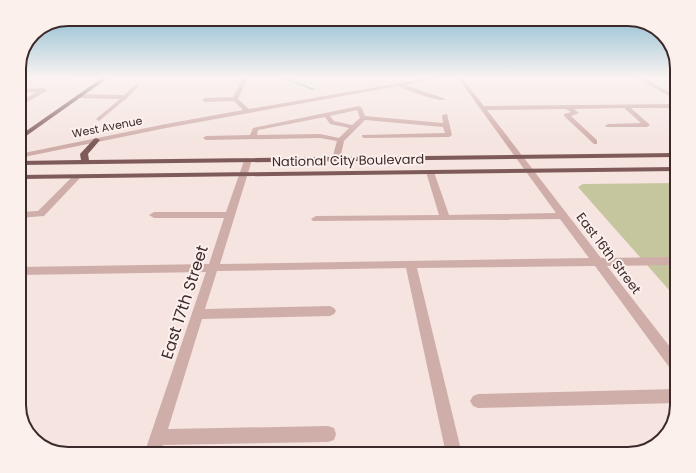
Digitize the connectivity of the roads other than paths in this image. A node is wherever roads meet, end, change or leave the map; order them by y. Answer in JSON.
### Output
{"nodes":[{"id":1,"x":73,"y":100,"type":"edge"},
{"id":2,"x":121,"y":100,"type":"edge"},
{"id":3,"x":235,"y":100,"type":"edge"},
{"id":4,"x":308,"y":100,"type":"edge"},
{"id":5,"x":478,"y":100,"type":"edge"},
{"id":6,"x":625,"y":106,"type":"junction"},
{"id":7,"x":670,"y":106,"type":"edge"},
{"id":8,"x":567,"y":107,"type":"junction"},
{"id":9,"x":484,"y":108,"type":"junction"},
{"id":10,"x":247,"y":111,"type":"junction"},
{"id":11,"x":326,"y":114,"type":"junction"},
{"id":12,"x":445,"y":115,"type":"dead end"},
{"id":13,"x":363,"y":118,"type":"junction"},
{"id":14,"x":99,"y":119,"type":"dead end"},
{"id":15,"x":292,"y":121,"type":"junction"},
{"id":16,"x":446,"y":125,"type":"junction"},
{"id":17,"x":608,"y":126,"type":"dead end"},
{"id":18,"x":353,"y":127,"type":"junction"},
{"id":19,"x":26,"y":133,"type":"edge"},
{"id":20,"x":306,"y":136,"type":"junction"},
{"id":21,"x":364,"y":136,"type":"dead end"},
{"id":22,"x":253,"y":137,"type":"junction"},
{"id":23,"x":206,"y":138,"type":"dead end"},
{"id":24,"x":96,"y":140,"type":"junction"},
{"id":25,"x":341,"y":140,"type":"junction"},
{"id":26,"x":594,"y":142,"type":"dead end"},
{"id":27,"x":26,"y":155,"type":"edge"},
{"id":28,"x":670,"y":155,"type":"edge"},
{"id":29,"x":519,"y":157,"type":"junction"},
{"id":30,"x":336,"y":159,"type":"junction"},
{"id":31,"x":248,"y":160,"type":"junction"},
{"id":32,"x":85,"y":162,"type":"junction"},
{"id":33,"x":26,"y":163,"type":"edge"},
{"id":34,"x":670,"y":169,"type":"edge"},
{"id":35,"x":529,"y":170,"type":"junction"},
{"id":36,"x":430,"y":172,"type":"junction"},
{"id":37,"x":243,"y":174,"type":"junction"},
{"id":38,"x":26,"y":177,"type":"edge"},
{"id":39,"x":77,"y":177,"type":"junction"},
{"id":40,"x":26,"y":215,"type":"edge"},
{"id":41,"x":154,"y":215,"type":"dead end"},
{"id":42,"x":230,"y":215,"type":"junction"},
{"id":43,"x":564,"y":216,"type":"junction"},
{"id":44,"x":445,"y":218,"type":"junction"},
{"id":45,"x":316,"y":219,"type":"dead end"},
{"id":46,"x":670,"y":261,"type":"edge"},
{"id":47,"x":598,"y":262,"type":"junction"},
{"id":48,"x":411,"y":264,"type":"junction"},
{"id":49,"x":213,"y":267,"type":"junction"},
{"id":50,"x":26,"y":272,"type":"edge"},
{"id":51,"x":330,"y":310,"type":"dead end"},
{"id":52,"x":198,"y":314,"type":"junction"},
{"id":53,"x":670,"y":358,"type":"edge"},
{"id":54,"x":670,"y":396,"type":"edge"},
{"id":55,"x":478,"y":401,"type":"dead end"},
{"id":56,"x":328,"y":434,"type":"dead end"},
{"id":57,"x":158,"y":437,"type":"junction"},
{"id":58,"x":154,"y":447,"type":"edge"},
{"id":59,"x":452,"y":447,"type":"edge"}],
"edges":[{"from":1,"to":19,"type":"main road"},
{"from":2,"to":14,"type":"street"},
{"from":3,"to":10,"type":"street"},
{"from":4,"to":10,"type":"street","name":"West Avenue"},
{"from":5,"to":9,"type":"street","name":"East 16th Street"},
{"from":6,"to":7,"type":"street"},
{"from":6,"to":8,"type":"street"},
{"from":6,"to":17,"type":"street"},
{"from":8,"to":9,"type":"street"},
{"from":8,"to":26,"type":"street"},
{"from":9,"to":29,"type":"street","name":"East 16th Street"},
{"from":10,"to":24,"type":"street","name":"West Avenue"},
{"from":11,"to":13,"type":"street"},
{"from":11,"to":15,"type":"street"},
{"from":11,"to":18,"type":"street"},
{"from":12,"to":16,"type":"street"},
{"from":13,"to":16,"type":"street"},
{"from":13,"to":18,"type":"street"},
{"from":15,"to":20,"type":"street"},
{"from":15,"to":22,"type":"street"},
{"from":16,"to":21,"type":"street"},
{"from":18,"to":25,"type":"street"},
{"from":20,"to":22,"type":"street"},
{"from":20,"to":25,"type":"street"},
{"from":22,"to":23,"type":"street"},
{"from":24,"to":27,"type":"street","name":"West Avenue"},
{"from":24,"to":32,"type":"main road"},
{"from":25,"to":30,"type":"street"},
{"from":28,"to":29,"type":"main road","name":"National City Boulevard"},
{"from":29,"to":30,"type":"main road","name":"National City Boulevard"},
{"from":29,"to":35,"type":"street","name":"East 16th Street"},
{"from":30,"to":31,"type":"main road","name":"National City Boulevard"},
{"from":31,"to":32,"type":"main road","name":"National City Boulevard"},
{"from":31,"to":37,"type":"street","name":"East 17th Street"},
{"from":32,"to":33,"type":"main road","name":"National City Boulevard"},
{"from":34,"to":35,"type":"main road","name":"National City Boulevard"},
{"from":35,"to":36,"type":"main road","name":"National City Boulevard"},
{"from":35,"to":43,"type":"street","name":"East 16th Street"},
{"from":36,"to":37,"type":"main road","name":"National City Boulevard"},
{"from":36,"to":44,"type":"street"},
{"from":37,"to":39,"type":"main road","name":"National City Boulevard"},
{"from":37,"to":42,"type":"street","name":"East 17th Street"},
{"from":38,"to":39,"type":"main road","name":"National City Boulevard"},
{"from":39,"to":40,"type":"street"},
{"from":41,"to":42,"type":"street"},
{"from":42,"to":49,"type":"street","name":"East 17th Street"},
{"from":43,"to":44,"type":"street"},
{"from":43,"to":47,"type":"street","name":"East 16th Street"},
{"from":44,"to":45,"type":"street"},
{"from":46,"to":47,"type":"street"},
{"from":47,"to":48,"type":"street"},
{"from":47,"to":53,"type":"street","name":"East 16th Street"},
{"from":48,"to":49,"type":"street"},
{"from":48,"to":59,"type":"street"},
{"from":49,"to":50,"type":"street"},
{"from":49,"to":52,"type":"street","name":"East 17th Street"},
{"from":51,"to":52,"type":"street"},
{"from":52,"to":57,"type":"street","name":"East 17th Street"},
{"from":54,"to":55,"type":"street"},
{"from":56,"to":57,"type":"street"},
{"from":57,"to":58,"type":"street","name":"East 17th Street"}]}
